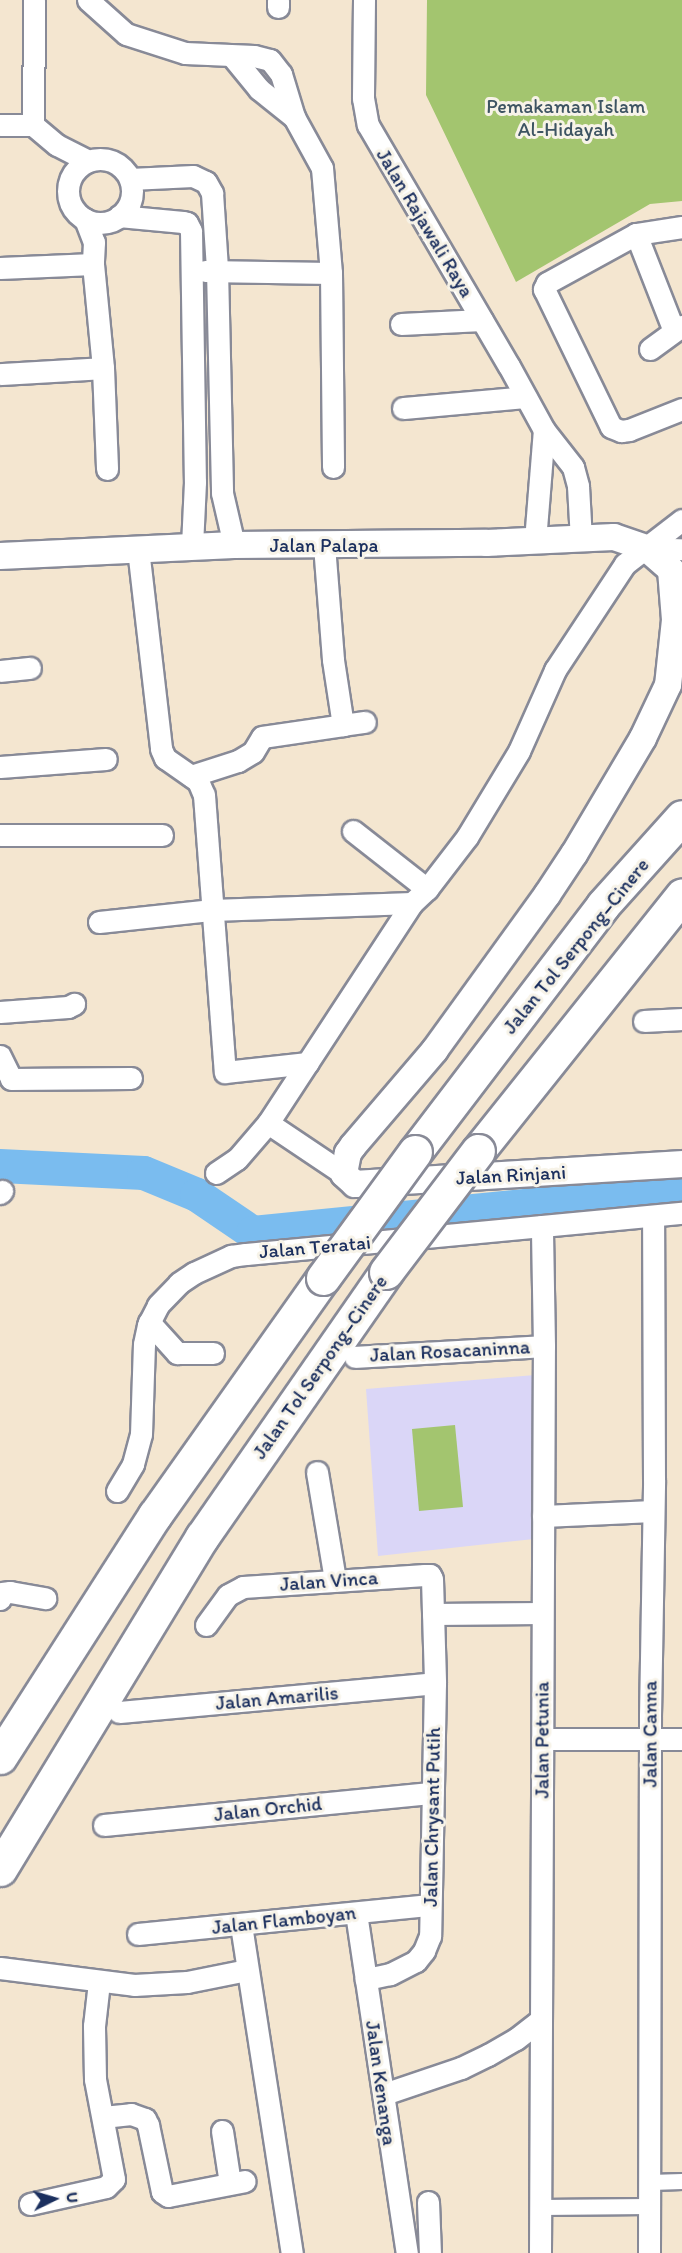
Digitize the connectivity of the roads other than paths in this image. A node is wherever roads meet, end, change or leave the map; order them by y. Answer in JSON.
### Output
{"nodes":[{"id":1,"x":34,"y":0,"type":"edge"},
{"id":2,"x":88,"y":0,"type":"edge"},
{"id":3,"x":364,"y":0,"type":"edge"},
{"id":4,"x":0,"y":125,"type":"edge"},
{"id":5,"x":33,"y":125,"type":"junction"},
{"id":6,"x":81,"y":167,"type":"junction"},
{"id":7,"x":130,"y":179,"type":"junction"},
{"id":8,"x":103,"y":219,"type":"junction"},
{"id":9,"x":682,"y":227,"type":"edge"},
{"id":10,"x":636,"y":234,"type":"junction"},
{"id":11,"x":93,"y":264,"type":"junction"},
{"id":12,"x":0,"y":268,"type":"edge"},
{"id":13,"x":217,"y":269,"type":"junction"},
{"id":14,"x":193,"y":272,"type":"junction"},
{"id":15,"x":331,"y":273,"type":"junction"},
{"id":16,"x":482,"y":320,"type":"junction"},
{"id":17,"x":401,"y":324,"type":"dead end"},
{"id":18,"x":678,"y":329,"type":"edge"},
{"id":19,"x":650,"y":349,"type":"dead end"},
{"id":20,"x":103,"y":368,"type":"junction"},
{"id":21,"x":0,"y":374,"type":"edge"},
{"id":22,"x":526,"y":397,"type":"junction"},
{"id":23,"x":403,"y":408,"type":"dead end"},
{"id":24,"x":682,"y":409,"type":"edge"},
{"id":25,"x":544,"y":430,"type":"junction"},
{"id":26,"x":564,"y":457,"type":"junction"},
{"id":27,"x":540,"y":461,"type":"junction"},
{"id":28,"x":333,"y":467,"type":"dead end"},
{"id":29,"x":107,"y":469,"type":"dead end"},
{"id":30,"x":224,"y":502,"type":"junction"},
{"id":31,"x":195,"y":503,"type":"junction"},
{"id":32,"x":682,"y":520,"type":"edge"},
{"id":33,"x":581,"y":539,"type":"junction"},
{"id":34,"x":535,"y":541,"type":"junction"},
{"id":35,"x":234,"y":545,"type":"junction"},
{"id":36,"x":324,"y":545,"type":"junction"},
{"id":37,"x":192,"y":546,"type":"junction"},
{"id":38,"x":646,"y":548,"type":"junction"},
{"id":39,"x":138,"y":549,"type":"junction"},
{"id":40,"x":682,"y":549,"type":"edge"},
{"id":41,"x":0,"y":556,"type":"edge"},
{"id":42,"x":30,"y":668,"type":"dead end"},
{"id":43,"x":0,"y":671,"type":"edge"},
{"id":44,"x":365,"y":722,"type":"dead end"},
{"id":45,"x":343,"y":725,"type":"junction"},
{"id":46,"x":106,"y":759,"type":"dead end"},
{"id":47,"x":0,"y":767,"type":"edge"},
{"id":48,"x":191,"y":776,"type":"junction"},
{"id":49,"x":682,"y":817,"type":"edge"},
{"id":50,"x":353,"y":831,"type":"dead end"},
{"id":51,"x":0,"y":835,"type":"edge"},
{"id":52,"x":162,"y":835,"type":"dead end"},
{"id":53,"x":682,"y":895,"type":"edge"},
{"id":54,"x":419,"y":896,"type":"junction"},
{"id":55,"x":212,"y":910,"type":"junction"},
{"id":56,"x":99,"y":922,"type":"dead end"},
{"id":57,"x":74,"y":1004,"type":"dead end"},
{"id":58,"x":0,"y":1012,"type":"edge"},
{"id":59,"x":682,"y":1019,"type":"edge"},
{"id":60,"x":644,"y":1022,"type":"dead end"},
{"id":61,"x":0,"y":1056,"type":"edge"},
{"id":62,"x":308,"y":1063,"type":"junction"},
{"id":63,"x":131,"y":1078,"type":"dead end"},
{"id":64,"x":268,"y":1123,"type":"junction"},
{"id":65,"x":682,"y":1164,"type":"edge"},
{"id":66,"x":216,"y":1173,"type":"dead end"},
{"id":67,"x":344,"y":1174,"type":"junction"},
{"id":68,"x":682,"y":1213,"type":"edge"},
{"id":69,"x":653,"y":1216,"type":"junction"},
{"id":70,"x":542,"y":1226,"type":"junction"},
{"id":71,"x":149,"y":1322,"type":"junction"},
{"id":72,"x":544,"y":1346,"type":"junction"},
{"id":73,"x":213,"y":1353,"type":"dead end"},
{"id":74,"x":355,"y":1357,"type":"dead end"},
{"id":75,"x":317,"y":1472,"type":"dead end"},
{"id":76,"x":117,"y":1491,"type":"dead end"},
{"id":77,"x":653,"y":1511,"type":"junction"},
{"id":78,"x":543,"y":1516,"type":"junction"},
{"id":79,"x":335,"y":1580,"type":"junction"},
{"id":80,"x":45,"y":1598,"type":"dead end"},
{"id":81,"x":0,"y":1599,"type":"edge"},
{"id":82,"x":542,"y":1613,"type":"junction"},
{"id":83,"x":433,"y":1614,"type":"junction"},
{"id":84,"x":206,"y":1625,"type":"dead end"},
{"id":85,"x":435,"y":1683,"type":"junction"},
{"id":86,"x":119,"y":1712,"type":"dead end"},
{"id":87,"x":542,"y":1739,"type":"junction"},
{"id":88,"x":651,"y":1739,"type":"junction"},
{"id":89,"x":682,"y":1739,"type":"edge"},
{"id":90,"x":0,"y":1757,"type":"edge"},
{"id":91,"x":432,"y":1793,"type":"junction"},
{"id":92,"x":104,"y":1825,"type":"dead end"},
{"id":93,"x":0,"y":1869,"type":"edge"},
{"id":94,"x":430,"y":1905,"type":"junction"},
{"id":95,"x":356,"y":1913,"type":"junction"},
{"id":96,"x":241,"y":1925,"type":"junction"},
{"id":97,"x":138,"y":1934,"type":"dead end"},
{"id":98,"x":0,"y":1968,"type":"edge"},
{"id":99,"x":247,"y":1970,"type":"junction"},
{"id":100,"x":366,"y":1979,"type":"junction"},
{"id":101,"x":99,"y":1982,"type":"junction"},
{"id":102,"x":540,"y":2020,"type":"junction"},
{"id":103,"x":384,"y":2094,"type":"junction"},
{"id":104,"x":103,"y":2117,"type":"junction"},
{"id":105,"x":222,"y":2131,"type":"dead end"},
{"id":106,"x":650,"y":2181,"type":"junction"},
{"id":107,"x":682,"y":2181,"type":"edge"},
{"id":108,"x":428,"y":2202,"type":"dead end"},
{"id":109,"x":30,"y":2204,"type":"dead end"},
{"id":110,"x":648,"y":2206,"type":"junction"},
{"id":111,"x":540,"y":2207,"type":"junction"},
{"id":112,"x":292,"y":2253,"type":"edge"},
{"id":113,"x":407,"y":2253,"type":"edge"},
{"id":114,"x":430,"y":2253,"type":"edge"},
{"id":115,"x":540,"y":2253,"type":"edge"},
{"id":116,"x":649,"y":2253,"type":"edge"}],
"edges":[{"from":1,"to":5,"type":"street"},
{"from":2,"to":15,"type":"street"},
{"from":3,"to":16,"type":"street","name":"Jalan Rajawali Raya"},
{"from":4,"to":5,"type":"street"},
{"from":5,"to":6,"type":"street"},
{"from":6,"to":7,"type":"street"},
{"from":6,"to":8,"type":"street"},
{"from":7,"to":8,"type":"street"},
{"from":7,"to":13,"type":"street"},
{"from":8,"to":11,"type":"street"},
{"from":8,"to":14,"type":"street"},
{"from":9,"to":10,"type":"street"},
{"from":10,"to":18,"type":"street"},
{"from":10,"to":24,"type":"street"},
{"from":11,"to":12,"type":"street"},
{"from":11,"to":20,"type":"street"},
{"from":13,"to":14,"type":"street"},
{"from":13,"to":15,"type":"street"},
{"from":13,"to":30,"type":"street"},
{"from":14,"to":31,"type":"street"},
{"from":15,"to":28,"type":"street"},
{"from":16,"to":17,"type":"street"},
{"from":16,"to":22,"type":"street","name":"Jalan Rajawali Raya"},
{"from":18,"to":19,"type":"street"},
{"from":20,"to":21,"type":"street"},
{"from":20,"to":29,"type":"street"},
{"from":22,"to":23,"type":"street"},
{"from":22,"to":25,"type":"street","name":"Jalan Rajawali Raya"},
{"from":25,"to":26,"type":"street","name":"Jalan Rajawali Raya"},
{"from":25,"to":27,"type":"street"},
{"from":26,"to":27,"type":"street"},
{"from":26,"to":33,"type":"street","name":"Jalan Rajawali Raya"},
{"from":27,"to":34,"type":"street"},
{"from":30,"to":31,"type":"street"},
{"from":30,"to":35,"type":"street"},
{"from":31,"to":37,"type":"street"},
{"from":32,"to":38,"type":"street"},
{"from":33,"to":34,"type":"street","name":"Jalan Palapa"},
{"from":33,"to":38,"type":"street","name":"Jalan Palapa"},
{"from":34,"to":36,"type":"street","name":"Jalan Palapa"},
{"from":35,"to":36,"type":"street","name":"Jalan Palapa"},
{"from":35,"to":37,"type":"street","name":"Jalan Palapa"},
{"from":36,"to":45,"type":"street"},
{"from":37,"to":39,"type":"street","name":"Jalan Palapa"},
{"from":38,"to":40,"type":"street"},
{"from":38,"to":54,"type":"street"},
{"from":38,"to":67,"type":"street"},
{"from":39,"to":41,"type":"street","name":"Jalan Palapa"},
{"from":39,"to":48,"type":"street"},
{"from":42,"to":43,"type":"street"},
{"from":44,"to":45,"type":"street"},
{"from":45,"to":48,"type":"street"},
{"from":46,"to":47,"type":"street"},
{"from":48,"to":55,"type":"street"},
{"from":49,"to":90,"type":"highway","name":"Jalan Tol Serpong–Cinere","bridge":true},
{"from":50,"to":54,"type":"street"},
{"from":51,"to":52,"type":"street"},
{"from":53,"to":93,"type":"highway","name":"Jalan Tol Serpong–Cinere","bridge":true},
{"from":54,"to":55,"type":"street"},
{"from":54,"to":62,"type":"street"},
{"from":55,"to":56,"type":"street"},
{"from":55,"to":62,"type":"street"},
{"from":57,"to":58,"type":"street"},
{"from":59,"to":60,"type":"street"},
{"from":61,"to":63,"type":"street"},
{"from":62,"to":64,"type":"street"},
{"from":64,"to":66,"type":"street"},
{"from":64,"to":67,"type":"street"},
{"from":65,"to":67,"type":"street","name":"Jalan Rinjani"},
{"from":68,"to":69,"type":"street","name":"Jalan Teratai"},
{"from":69,"to":70,"type":"street","name":"Jalan Teratai"},
{"from":69,"to":77,"type":"street","name":"Jalan Canna"},
{"from":70,"to":71,"type":"street","name":"Jalan Teratai"},
{"from":70,"to":72,"type":"street","name":"Jalan Petunia"},
{"from":71,"to":73,"type":"street"},
{"from":71,"to":76,"type":"street","name":"Jalan Teratai"},
{"from":72,"to":74,"type":"street","name":"Jalan Rosacaninna"},
{"from":72,"to":78,"type":"street","name":"Jalan Petunia"},
{"from":75,"to":79,"type":"street"},
{"from":77,"to":78,"type":"street"},
{"from":77,"to":88,"type":"street","name":"Jalan Canna"},
{"from":78,"to":82,"type":"street","name":"Jalan Petunia"},
{"from":79,"to":83,"type":"street","name":"Jalan Vinca"},
{"from":79,"to":84,"type":"street","name":"Jalan Vinca"},
{"from":80,"to":81,"type":"street"},
{"from":82,"to":83,"type":"street"},
{"from":82,"to":87,"type":"street","name":"Jalan Petunia"},
{"from":83,"to":85,"type":"street","name":"Jalan Chrysant Putih"},
{"from":85,"to":86,"type":"street","name":"Jalan Amarilis"},
{"from":85,"to":91,"type":"street","name":"Jalan Chrysant Putih"},
{"from":87,"to":88,"type":"street"},
{"from":87,"to":102,"type":"street","name":"Jalan Petunia"},
{"from":88,"to":89,"type":"street"},
{"from":88,"to":106,"type":"street","name":"Jalan Canna"},
{"from":91,"to":92,"type":"street","name":"Jalan Orchid"},
{"from":91,"to":94,"type":"street","name":"Jalan Chrysant Putih"},
{"from":94,"to":95,"type":"street","name":"Jalan Flamboyan"},
{"from":94,"to":100,"type":"street","name":"Jalan Chrysant Putih"},
{"from":95,"to":96,"type":"street","name":"Jalan Flamboyan"},
{"from":95,"to":100,"type":"street","name":"Jalan Kenanga"},
{"from":96,"to":97,"type":"street","name":"Jalan Flamboyan"},
{"from":96,"to":99,"type":"street"},
{"from":98,"to":101,"type":"street"},
{"from":99,"to":101,"type":"street"},
{"from":99,"to":112,"type":"street"},
{"from":100,"to":103,"type":"street","name":"Jalan Kenanga"},
{"from":101,"to":104,"type":"street"},
{"from":102,"to":103,"type":"street"},
{"from":102,"to":111,"type":"street","name":"Jalan Petunia"},
{"from":103,"to":113,"type":"street","name":"Jalan Kenanga"},
{"from":104,"to":105,"type":"street"},
{"from":104,"to":109,"type":"street"},
{"from":106,"to":107,"type":"street"},
{"from":106,"to":110,"type":"street","name":"Jalan Canna"},
{"from":108,"to":114,"type":"street"},
{"from":110,"to":111,"type":"street"},
{"from":110,"to":116,"type":"street","name":"Jalan Canna"},
{"from":111,"to":115,"type":"street","name":"Jalan Petunia"}]}
